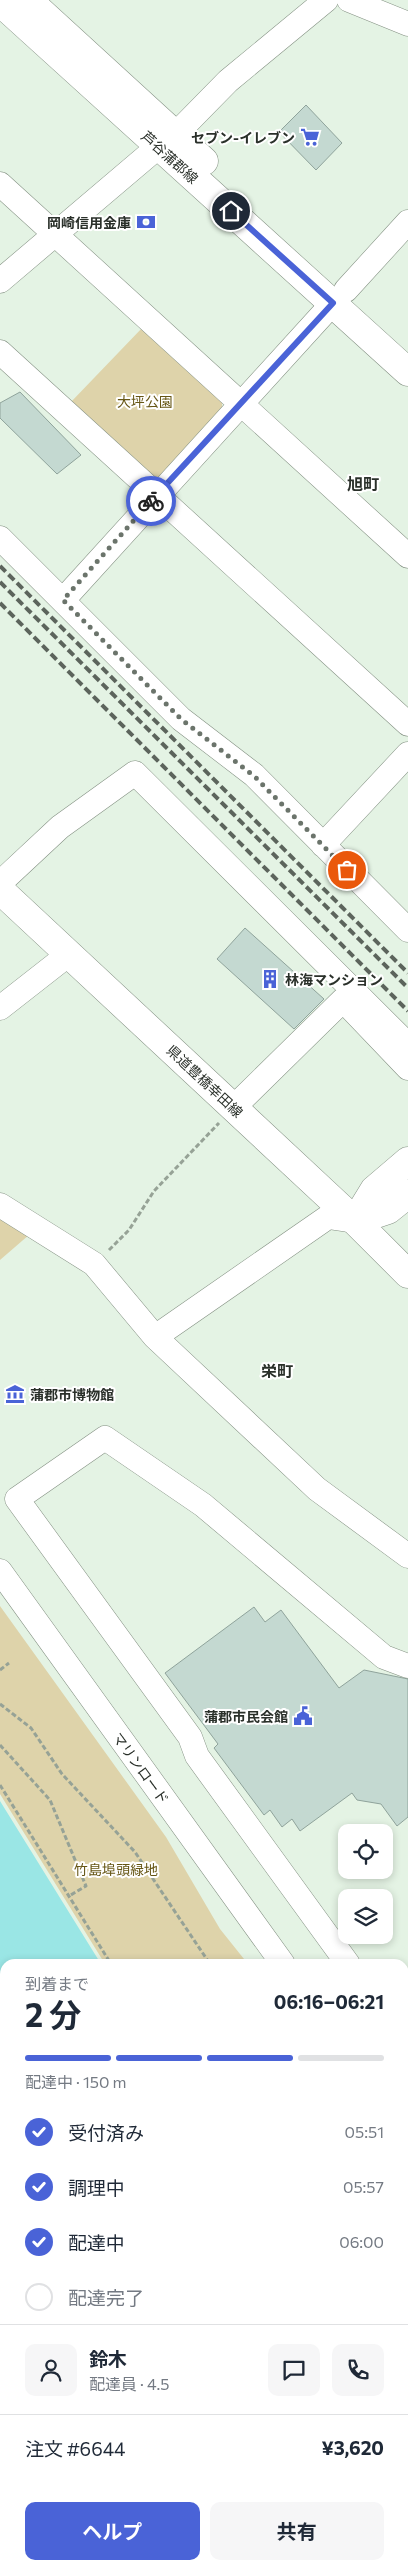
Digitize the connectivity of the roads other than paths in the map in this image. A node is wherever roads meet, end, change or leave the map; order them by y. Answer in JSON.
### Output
{"nodes":[{"id":1,"x":28,"y":0,"type":"edge"},
{"id":2,"x":326,"y":0,"type":"edge"},
{"id":3,"x":349,"y":0,"type":"edge"},
{"id":4,"x":0,"y":2,"type":"edge"},
{"id":5,"x":408,"y":24,"type":"edge"},
{"id":6,"x":167,"y":140,"type":"junction"},
{"id":7,"x":0,"y":184,"type":"edge"},
{"id":8,"x":408,"y":222,"type":"edge"},
{"id":9,"x":54,"y":234,"type":"junction"},
{"id":10,"x":0,"y":281,"type":"edge"},
{"id":11,"x":339,"y":296,"type":"junction"},
{"id":12,"x":408,"y":346,"type":"edge"},
{"id":13,"x":0,"y":352,"type":"edge"},
{"id":14,"x":408,"y":372,"type":"edge"},
{"id":15,"x":241,"y":405,"type":"junction"},
{"id":16,"x":156,"y":496,"type":"junction"},
{"id":17,"x":0,"y":538,"type":"edge"},
{"id":18,"x":408,"y":556,"type":"edge"},
{"id":19,"x":63,"y":600,"type":"junction"},
{"id":20,"x":408,"y":724,"type":"edge"},
{"id":21,"x":408,"y":754,"type":"edge"},
{"id":22,"x":323,"y":846,"type":"junction"},
{"id":23,"x":0,"y":883,"type":"edge"},
{"id":24,"x":0,"y":890,"type":"edge"},
{"id":25,"x":408,"y":930,"type":"edge"},
{"id":26,"x":69,"y":954,"type":"junction"},
{"id":27,"x":0,"y":1008,"type":"edge"},
{"id":28,"x":408,"y":1045,"type":"edge"},
{"id":29,"x":408,"y":1068,"type":"edge"},
{"id":30,"x":233,"y":1108,"type":"junction"},
{"id":31,"x":408,"y":1161,"type":"edge"},
{"id":32,"x":408,"y":1194,"type":"edge"},
{"id":33,"x":0,"y":1205,"type":"edge"},
{"id":34,"x":355,"y":1222,"type":"junction"},
{"id":35,"x":408,"y":1274,"type":"edge"},
{"id":36,"x":155,"y":1338,"type":"junction"},
{"id":37,"x":408,"y":1556,"type":"edge"},
{"id":38,"x":0,"y":1571,"type":"edge"},
{"id":39,"x":408,"y":1666,"type":"edge"},
{"id":40,"x":279,"y":1959,"type":"edge"},
{"id":41,"x":344,"y":1959,"type":"edge"}],
"edges":[{"from":1,"to":6,"type":"main road","name":"芦谷蒲郡線"},
{"from":2,"to":6,"type":"street"},
{"from":3,"to":5,"type":"street"},
{"from":4,"to":6,"type":"main road","name":"芦谷蒲郡線"},
{"from":6,"to":9,"type":"street"},
{"from":6,"to":11,"type":"main road","name":"芦谷蒲郡線"},
{"from":7,"to":9,"type":"street"},
{"from":8,"to":11,"type":"street"},
{"from":9,"to":10,"type":"street"},
{"from":9,"to":15,"type":"street"},
{"from":11,"to":12,"type":"main road","name":"芦谷蒲郡線"},
{"from":11,"to":14,"type":"main road","name":"芦谷蒲郡線"},
{"from":11,"to":15,"type":"street"},
{"from":13,"to":16,"type":"street"},
{"from":15,"to":16,"type":"street"},
{"from":15,"to":18,"type":"street"},
{"from":16,"to":19,"type":"street"},
{"from":16,"to":20,"type":"street"},
{"from":17,"to":19,"type":"street"},
{"from":19,"to":22,"type":"street"},
{"from":21,"to":22,"type":"street"},
{"from":22,"to":25,"type":"street"},
{"from":23,"to":28,"type":"street"},
{"from":24,"to":26,"type":"main road","name":"県道豊橋幸田線"},
{"from":26,"to":27,"type":"street"},
{"from":26,"to":30,"type":"main road","name":"県道豊橋幸田線"},
{"from":29,"to":30,"type":"street"},
{"from":30,"to":34,"type":"main road","name":"県道豊橋幸田線"},
{"from":31,"to":34,"type":"main road"},
{"from":32,"to":34,"type":"main road"},
{"from":33,"to":36,"type":"street"},
{"from":34,"to":35,"type":"main road","name":"県道豊橋幸田線"},
{"from":34,"to":36,"type":"street"},
{"from":36,"to":37,"type":"street"},
{"from":38,"to":40,"type":"street","name":"マリンロード"},
{"from":39,"to":41,"type":"street"}]}
